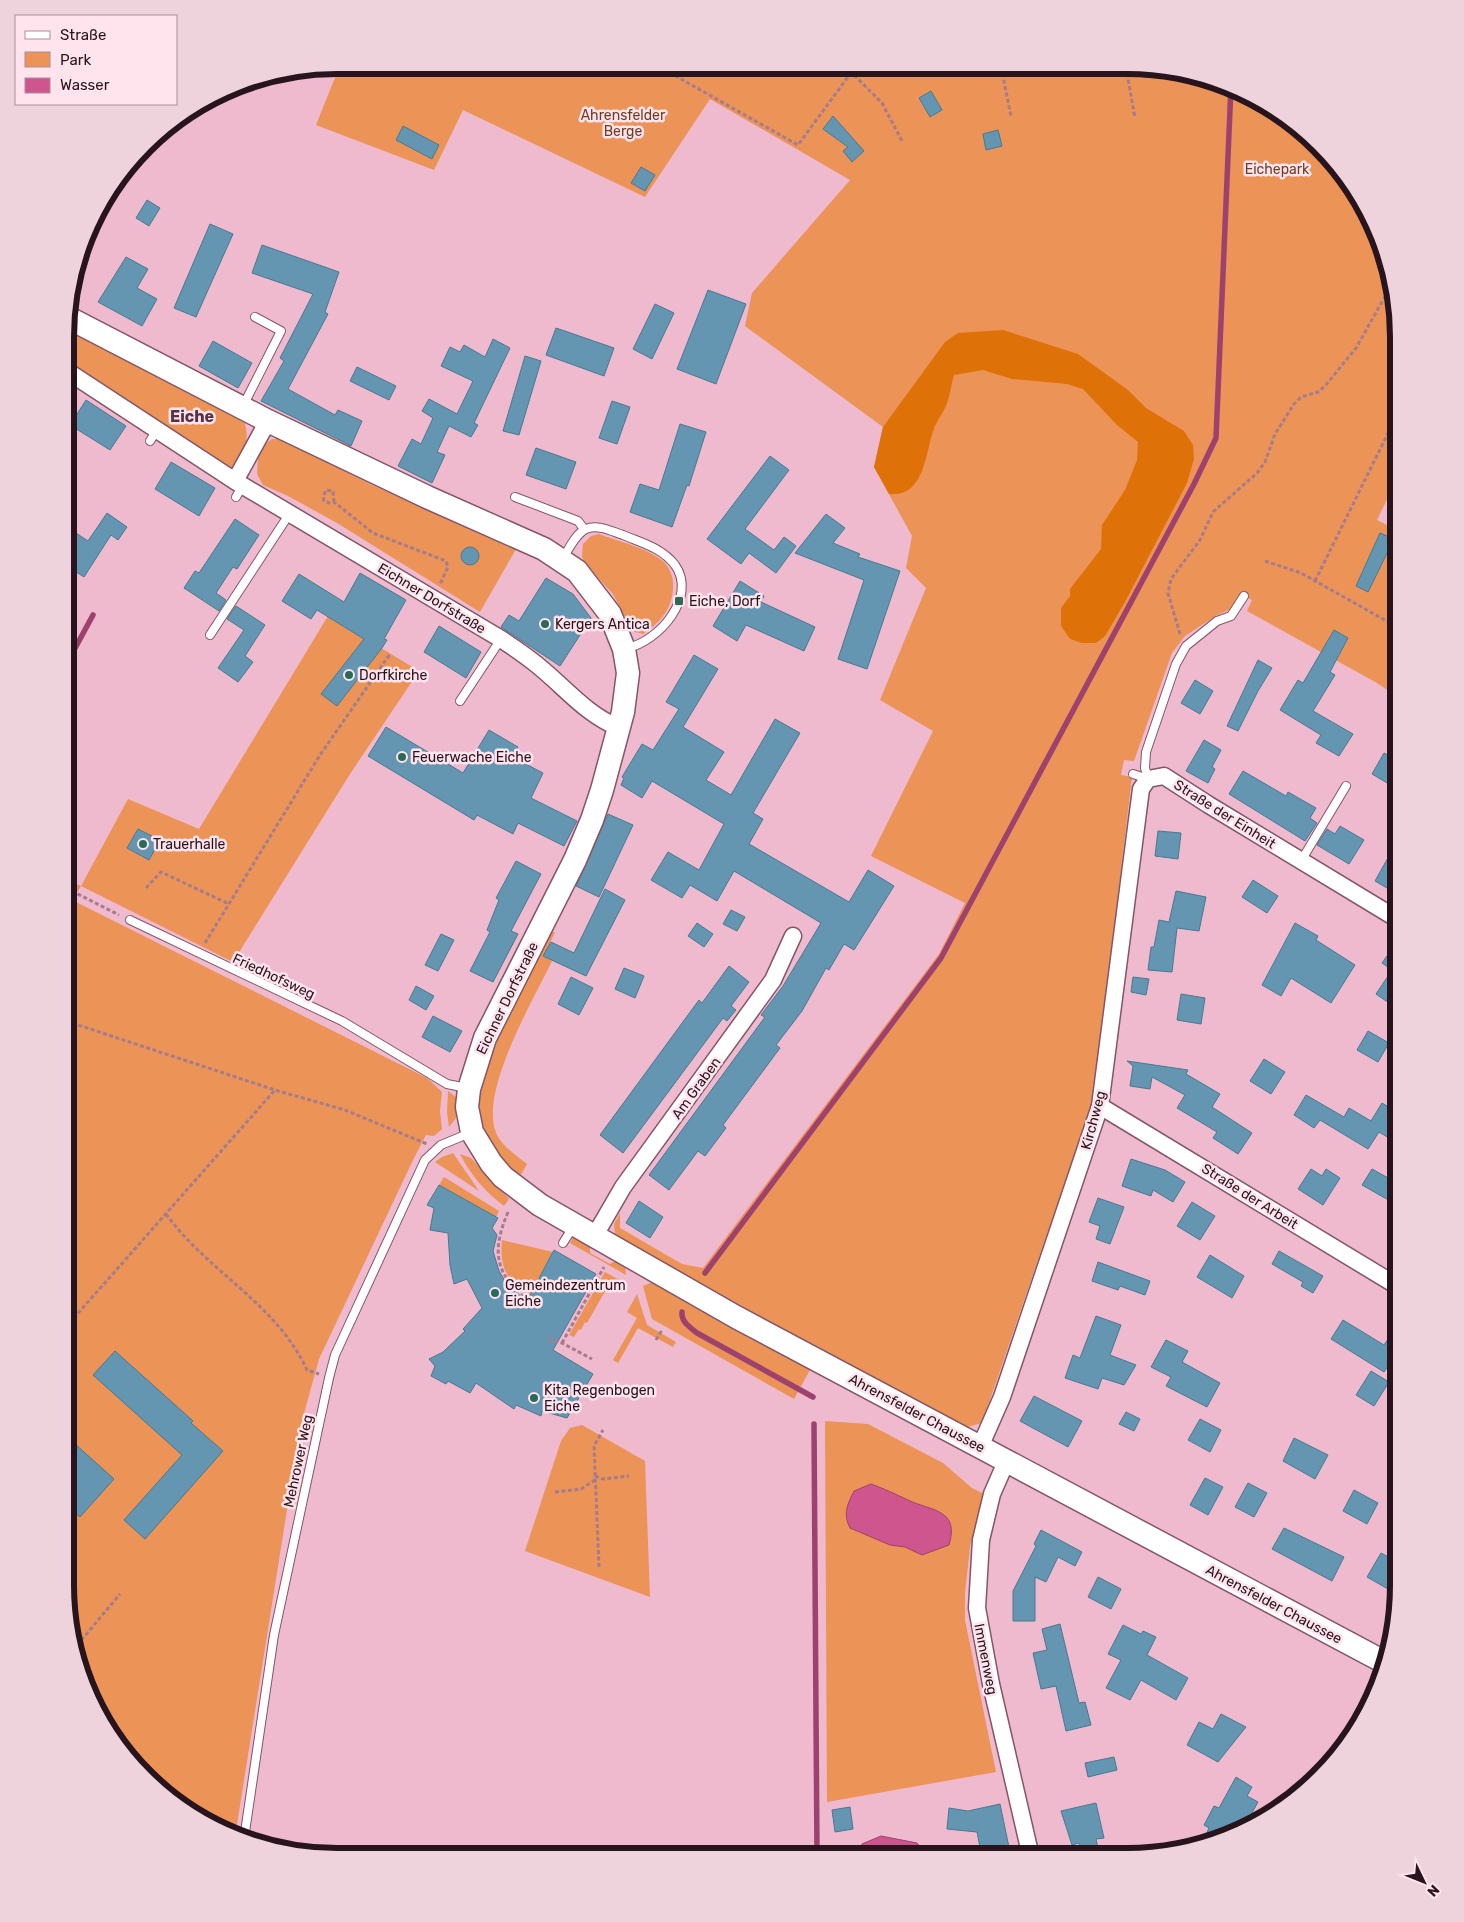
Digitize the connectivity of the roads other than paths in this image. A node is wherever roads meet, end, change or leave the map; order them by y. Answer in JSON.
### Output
{"nodes":[{"id":1,"x":255,"y":317,"type":"dead end"},
{"id":2,"x":74,"y":320,"type":"edge"},
{"id":3,"x":74,"y":376,"type":"edge"},
{"id":4,"x":242,"y":408,"type":"junction"},
{"id":5,"x":268,"y":421,"type":"junction"},
{"id":6,"x":238,"y":488,"type":"junction"},
{"id":7,"x":515,"y":497,"type":"dead end"},
{"id":8,"x":290,"y":513,"type":"junction"},
{"id":9,"x":584,"y":529,"type":"junction"},
{"id":10,"x":562,"y":560,"type":"junction"},
{"id":11,"x":1244,"y":596,"type":"dead end"},
{"id":12,"x":210,"y":635,"type":"dead end"},
{"id":13,"x":501,"y":639,"type":"junction"},
{"id":14,"x":624,"y":649,"type":"junction"},
{"id":15,"x":460,"y":701,"type":"dead end"},
{"id":16,"x":620,"y":728,"type":"junction"},
{"id":17,"x":1132,"y":774,"type":"dead end"},
{"id":18,"x":1148,"y":779,"type":"junction"},
{"id":19,"x":1346,"y":786,"type":"dead end"},
{"id":20,"x":1301,"y":861,"type":"junction"},
{"id":21,"x":1390,"y":915,"type":"edge"},
{"id":22,"x":130,"y":920,"type":"road end"},
{"id":23,"x":793,"y":936,"type":"dead end"},
{"id":24,"x":469,"y":1089,"type":"junction"},
{"id":25,"x":1100,"y":1106,"type":"junction"},
{"id":26,"x":472,"y":1132,"type":"junction"},
{"id":27,"x":594,"y":1237,"type":"junction"},
{"id":28,"x":1390,"y":1283,"type":"edge"},
{"id":29,"x":980,"y":1447,"type":"junction"},
{"id":30,"x":1006,"y":1462,"type":"junction"},
{"id":31,"x":1379,"y":1659,"type":"edge"},
{"id":32,"x":245,"y":1831,"type":"edge"},
{"id":33,"x":1029,"y":1848,"type":"edge"}],
"edges":[{"from":1,"to":4,"type":"lane"},
{"from":2,"to":4,"type":"main road","name":"Eichner Dorfstraße"},
{"from":3,"to":6,"type":"street","name":"Eichner Dorfstraße"},
{"from":4,"to":5,"type":"main road","name":"Eichner Dorfstraße"},
{"from":5,"to":6,"type":"street"},
{"from":5,"to":10,"type":"main road","name":"Eichner Dorfstraße"},
{"from":6,"to":8,"type":"street","name":"Eichner Dorfstraße"},
{"from":7,"to":9,"type":"lane"},
{"from":8,"to":12,"type":"lane"},
{"from":8,"to":13,"type":"street","name":"Eichner Dorfstraße"},
{"from":9,"to":10,"type":"lane"},
{"from":9,"to":14,"type":"lane"},
{"from":10,"to":14,"type":"main road","name":"Eichner Dorfstraße"},
{"from":11,"to":18,"type":"lane"},
{"from":13,"to":15,"type":"lane"},
{"from":13,"to":16,"type":"street","name":"Eichner Dorfstraße"},
{"from":14,"to":16,"type":"main road","name":"Eichner Dorfstraße"},
{"from":16,"to":24,"type":"main road","name":"Eichner Dorfstraße"},
{"from":17,"to":18,"type":"lane"},
{"from":18,"to":20,"type":"street","name":"Straße der Einheit"},
{"from":18,"to":25,"type":"street","name":"Kirchweg"},
{"from":19,"to":20,"type":"lane"},
{"from":20,"to":21,"type":"street","name":"Straße der Einheit"},
{"from":22,"to":24,"type":"lane","name":"Friedhofsweg"},
{"from":23,"to":27,"type":"street","name":"Am Graben"},
{"from":24,"to":26,"type":"main road","name":"Eichner Dorfstraße"},
{"from":25,"to":28,"type":"street","name":"Straße der Arbeit"},
{"from":25,"to":29,"type":"street","name":"Kirchweg"},
{"from":26,"to":27,"type":"main road","name":"Ahrensfelder Chaussee"},
{"from":26,"to":32,"type":"lane","name":"Mehrower Weg"},
{"from":27,"to":29,"type":"main road","name":"Ahrensfelder Chaussee"},
{"from":29,"to":30,"type":"main road","name":"Ahrensfelder Chaussee"},
{"from":30,"to":31,"type":"main road","name":"Ahrensfelder Chaussee"},
{"from":30,"to":33,"type":"street","name":"Immenweg"}]}
